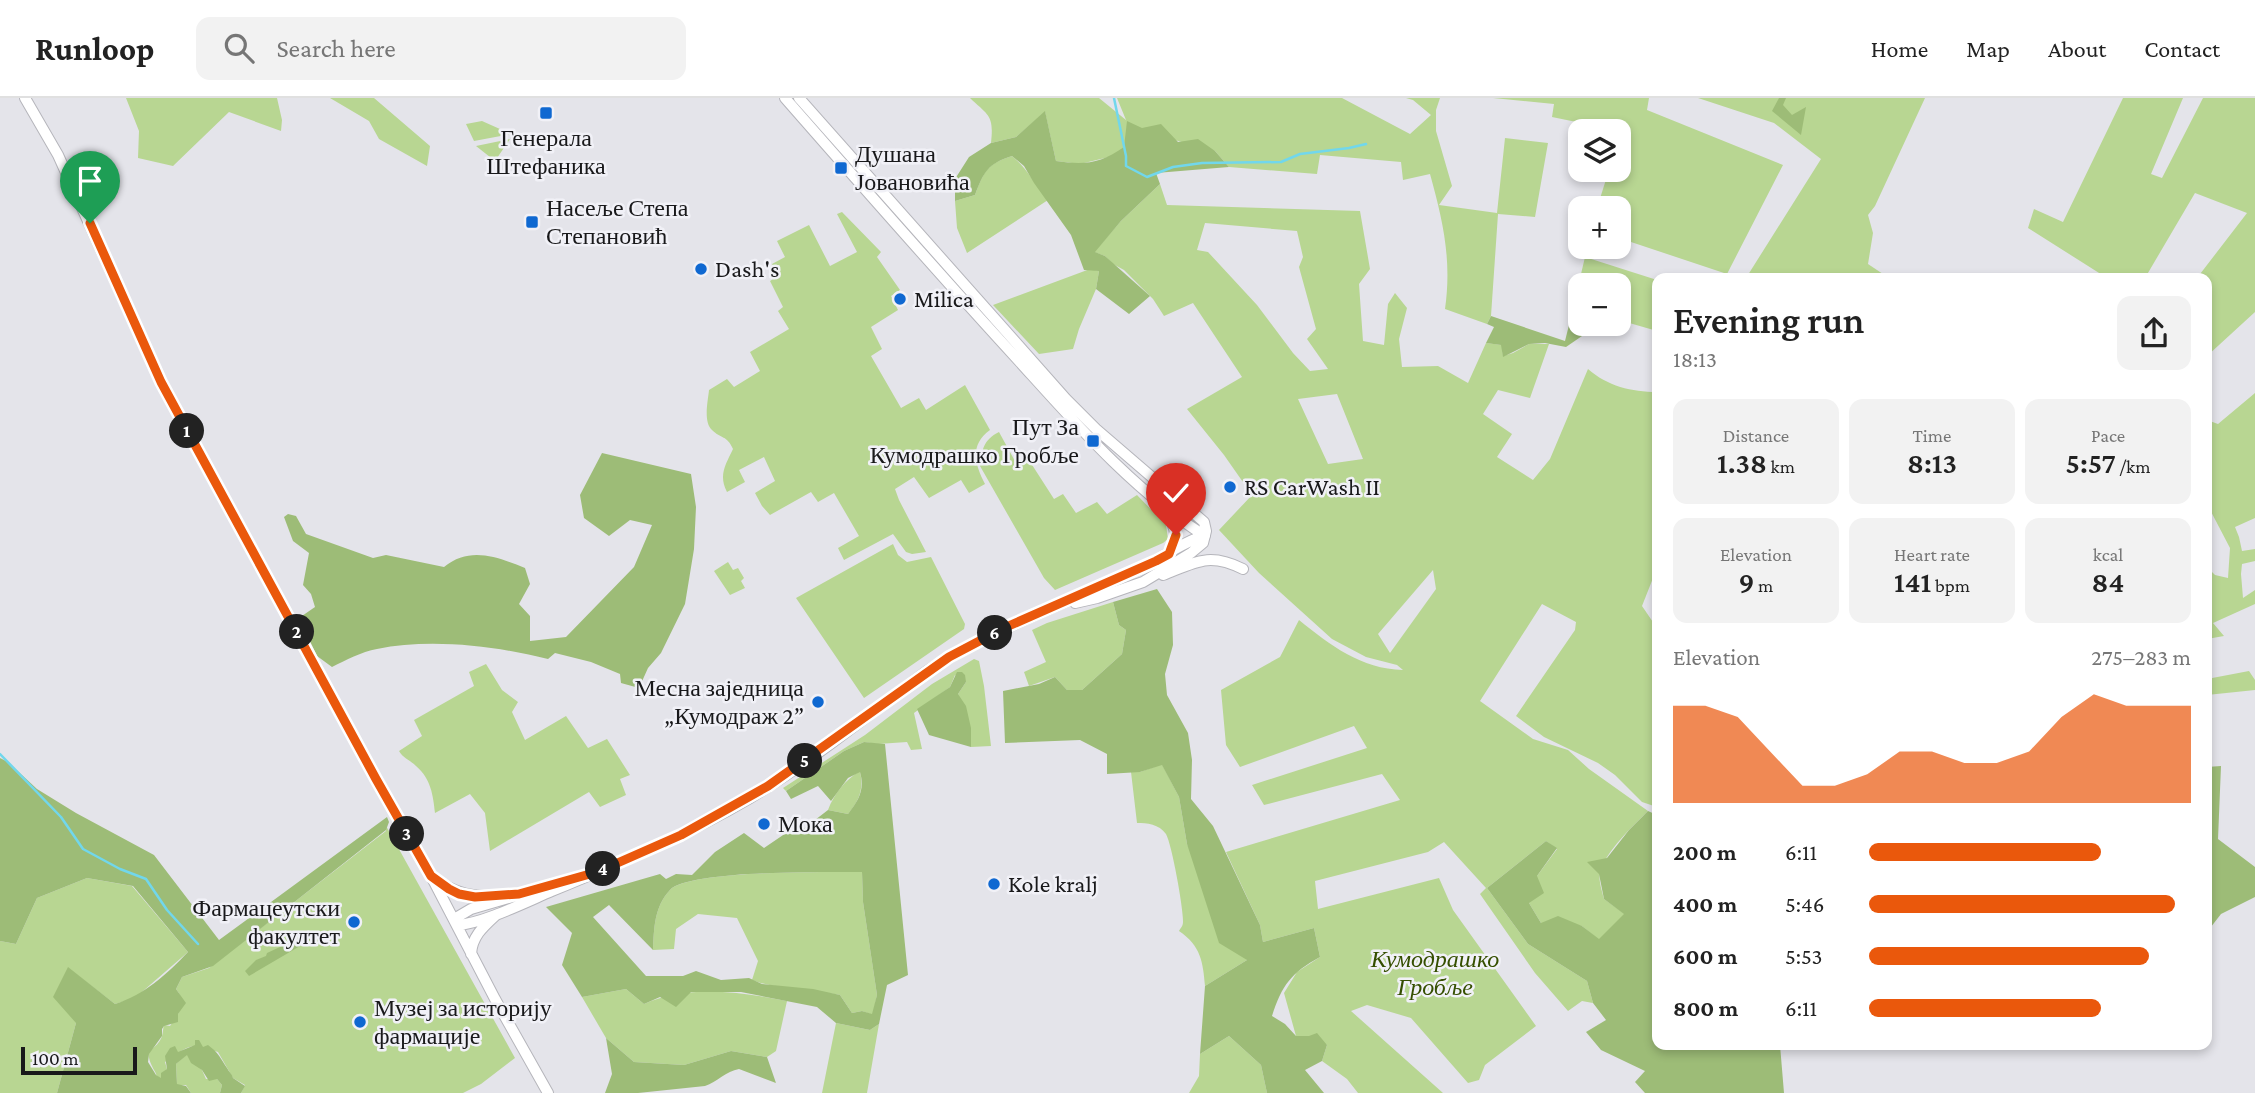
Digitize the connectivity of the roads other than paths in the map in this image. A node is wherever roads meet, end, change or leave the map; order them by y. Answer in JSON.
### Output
{"nodes":[{"id":1,"x":25,"y":98,"type":"edge"},
{"id":2,"x":785,"y":98,"type":"edge"},
{"id":3,"x":799,"y":98,"type":"edge"},
{"id":4,"x":1162,"y":507,"type":"junction"},
{"id":5,"x":1205,"y":536,"type":"junction"},
{"id":6,"x":1169,"y":554,"type":"junction"},
{"id":7,"x":1243,"y":569,"type":"dead end"},
{"id":8,"x":1143,"y":582,"type":"junction"},
{"id":9,"x":1055,"y":607,"type":"junction"},
{"id":10,"x":597,"y":872,"type":"junction"},
{"id":11,"x":431,"y":876,"type":"junction"},
{"id":12,"x":519,"y":894,"type":"junction"},
{"id":13,"x":498,"y":913,"type":"junction"},
{"id":14,"x":456,"y":922,"type":"junction"},
{"id":15,"x":471,"y":954,"type":"junction"},
{"id":16,"x":548,"y":1093,"type":"edge"}],
"edges":[{"from":1,"to":11,"type":"street"},
{"from":2,"to":4,"type":"street"},
{"from":3,"to":5,"type":"street"},
{"from":4,"to":5,"type":"street"},
{"from":4,"to":6,"type":"street"},
{"from":5,"to":6,"type":"street"},
{"from":5,"to":8,"type":"street"},
{"from":6,"to":9,"type":"street"},
{"from":7,"to":8,"type":"street"},
{"from":8,"to":9,"type":"street"},
{"from":9,"to":10,"type":"street"},
{"from":10,"to":12,"type":"street"},
{"from":10,"to":13,"type":"street"},
{"from":11,"to":12,"type":"street"},
{"from":11,"to":14,"type":"street"},
{"from":12,"to":14,"type":"street"},
{"from":13,"to":14,"type":"street"},
{"from":13,"to":15,"type":"street"},
{"from":14,"to":15,"type":"street"},
{"from":15,"to":16,"type":"street"}]}
